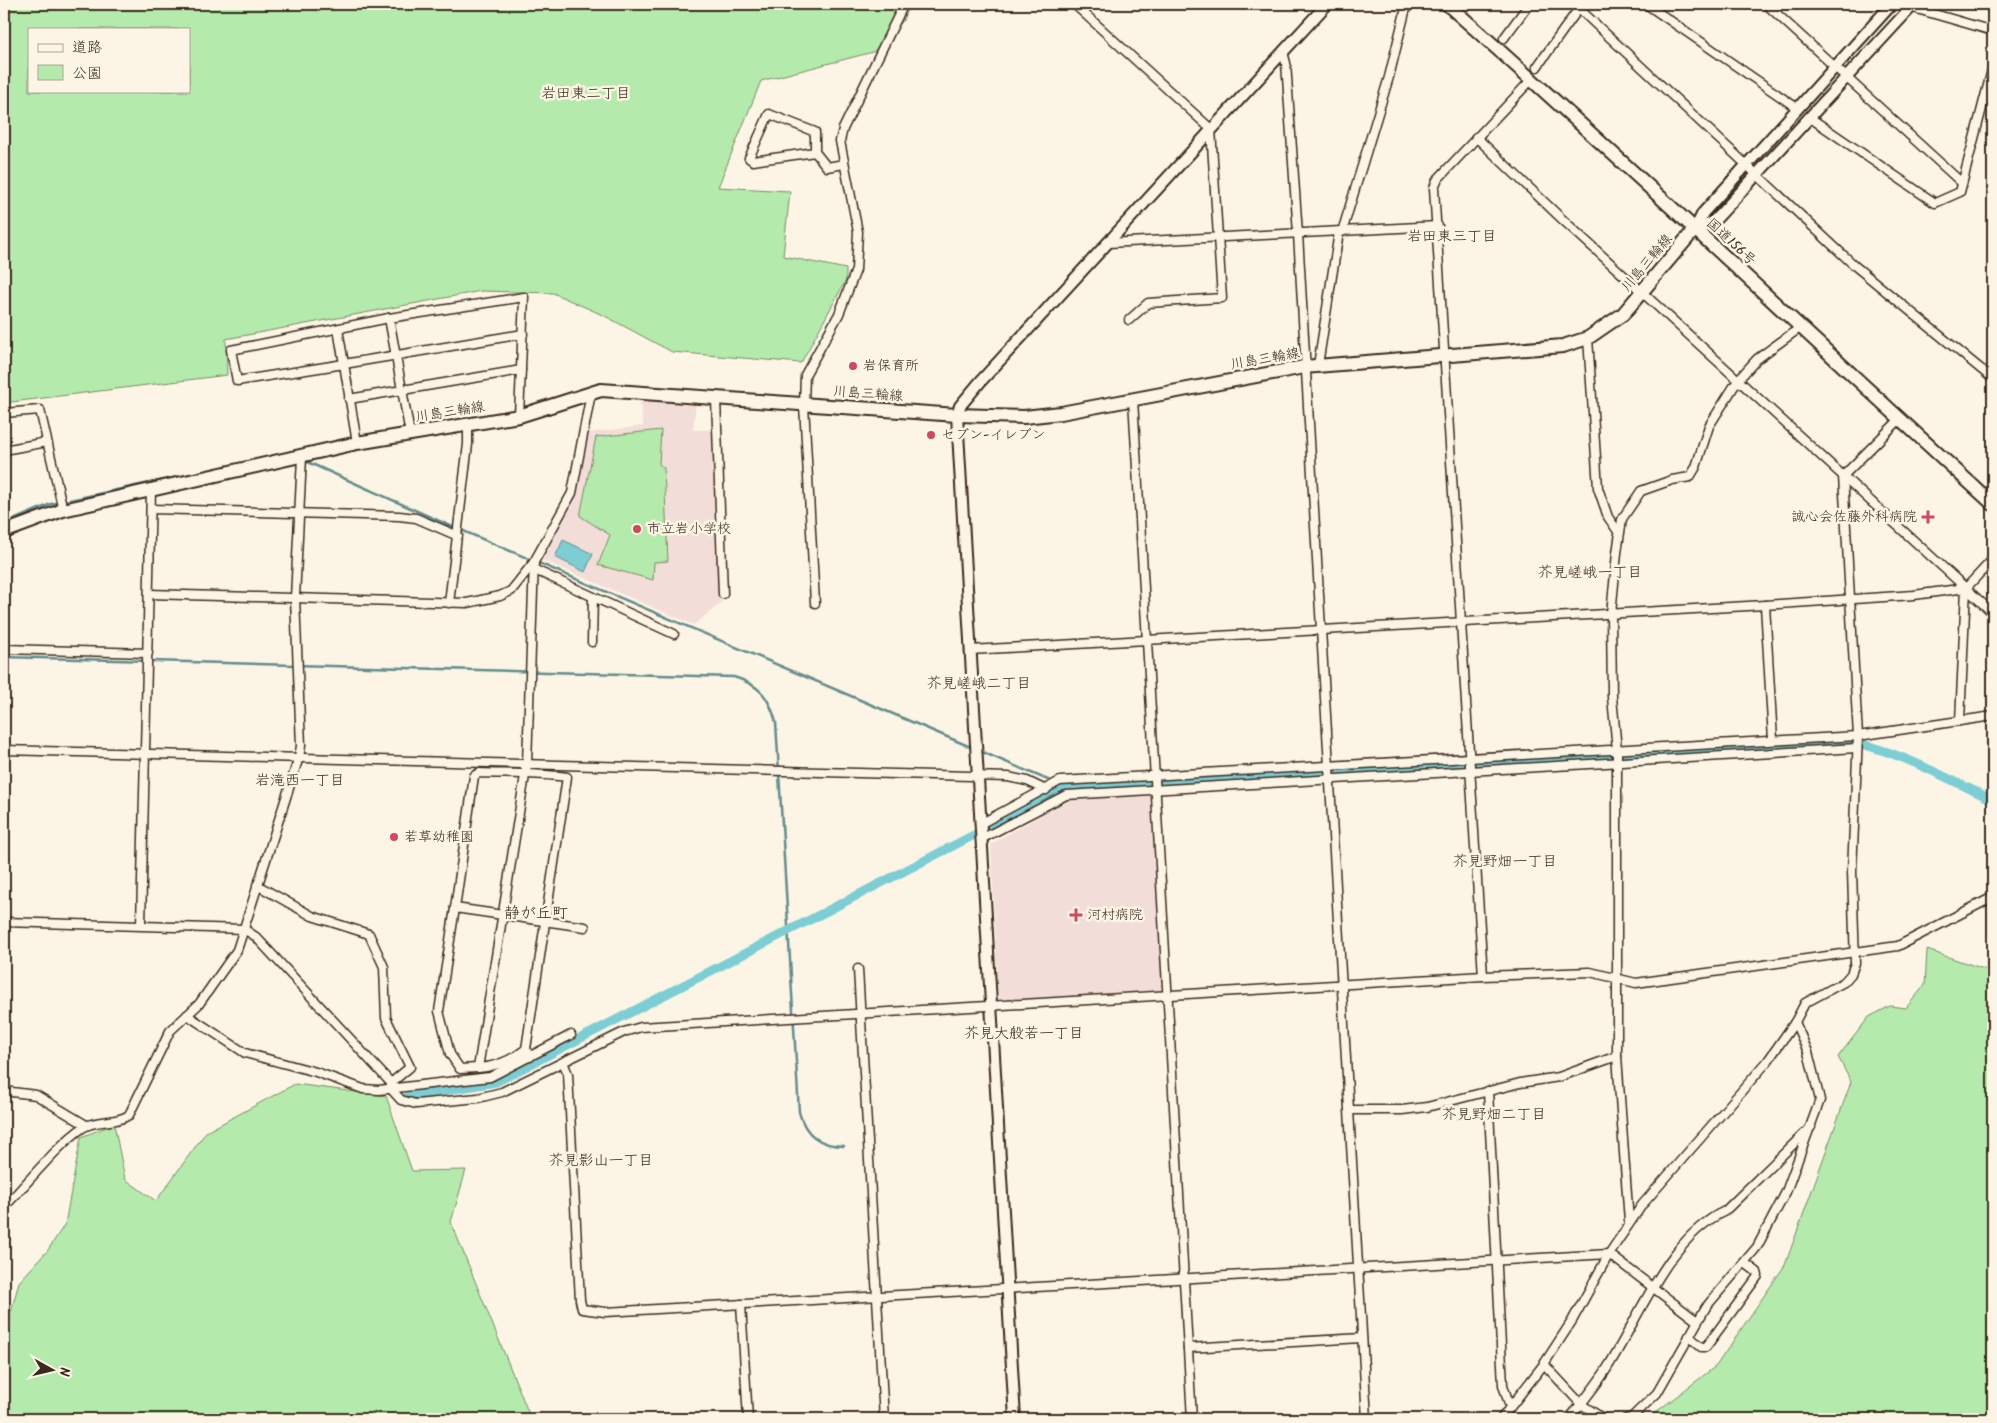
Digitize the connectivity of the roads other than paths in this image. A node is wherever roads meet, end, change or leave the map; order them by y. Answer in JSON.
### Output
{"nodes":[{"id":1,"x":904,"y":4,"type":"edge"},
{"id":2,"x":1074,"y":4,"type":"edge"},
{"id":3,"x":1407,"y":4,"type":"edge"},
{"id":4,"x":1447,"y":4,"type":"edge"},
{"id":5,"x":1529,"y":4,"type":"edge"},
{"id":6,"x":1646,"y":4,"type":"edge"},
{"id":7,"x":1766,"y":4,"type":"edge"},
{"id":8,"x":1892,"y":4,"type":"edge"},
{"id":9,"x":1324,"y":5,"type":"edge"},
{"id":10,"x":1578,"y":5,"type":"edge"},
{"id":11,"x":1912,"y":6,"type":"edge"},
{"id":12,"x":1993,"y":31,"type":"edge"},
{"id":13,"x":1504,"y":38,"type":"dead end"},
{"id":14,"x":1283,"y":52,"type":"junction"},
{"id":15,"x":1993,"y":66,"type":"edge"},
{"id":16,"x":1836,"y":67,"type":"junction"},
{"id":17,"x":1534,"y":73,"type":"junction"},
{"id":18,"x":1846,"y":76,"type":"junction"},
{"id":19,"x":1797,"y":108,"type":"junction"},
{"id":20,"x":1809,"y":117,"type":"junction"},
{"id":21,"x":1211,"y":129,"type":"junction"},
{"id":22,"x":1476,"y":137,"type":"junction"},
{"id":23,"x":815,"y":152,"type":"junction"},
{"id":24,"x":844,"y":164,"type":"junction"},
{"id":25,"x":1747,"y":165,"type":"junction"},
{"id":26,"x":1757,"y":174,"type":"junction"},
{"id":27,"x":1962,"y":183,"type":"junction"},
{"id":28,"x":1438,"y":226,"type":"junction"},
{"id":29,"x":1695,"y":229,"type":"junction"},
{"id":30,"x":1340,"y":232,"type":"junction"},
{"id":31,"x":1298,"y":234,"type":"junction"},
{"id":32,"x":1217,"y":238,"type":"junction"},
{"id":33,"x":1108,"y":243,"type":"junction"},
{"id":34,"x":1643,"y":291,"type":"junction"},
{"id":35,"x":389,"y":318,"type":"junction"},
{"id":36,"x":1129,"y":320,"type":"dead end"},
{"id":37,"x":1801,"y":327,"type":"junction"},
{"id":38,"x":338,"y":329,"type":"junction"},
{"id":39,"x":523,"y":334,"type":"junction"},
{"id":40,"x":1588,"y":338,"type":"junction"},
{"id":41,"x":1445,"y":354,"type":"junction"},
{"id":42,"x":395,"y":355,"type":"junction"},
{"id":43,"x":344,"y":364,"type":"junction"},
{"id":44,"x":1318,"y":365,"type":"junction"},
{"id":45,"x":1304,"y":367,"type":"junction"},
{"id":46,"x":521,"y":370,"type":"junction"},
{"id":47,"x":1993,"y":379,"type":"edge"},
{"id":48,"x":1738,"y":380,"type":"junction"},
{"id":49,"x":402,"y":390,"type":"junction"},
{"id":50,"x":591,"y":393,"type":"junction"},
{"id":51,"x":349,"y":399,"type":"junction"},
{"id":52,"x":716,"y":399,"type":"junction"},
{"id":53,"x":1133,"y":399,"type":"junction"},
{"id":54,"x":804,"y":405,"type":"junction"},
{"id":55,"x":4,"y":413,"type":"edge"},
{"id":56,"x":957,"y":415,"type":"junction"},
{"id":57,"x":520,"y":416,"type":"junction"},
{"id":58,"x":1900,"y":419,"type":"junction"},
{"id":59,"x":468,"y":425,"type":"junction"},
{"id":60,"x":410,"y":434,"type":"junction"},
{"id":61,"x":47,"y":442,"type":"junction"},
{"id":62,"x":357,"y":443,"type":"junction"},
{"id":63,"x":4,"y":450,"type":"edge"},
{"id":64,"x":302,"y":457,"type":"junction"},
{"id":65,"x":1842,"y":476,"type":"junction"},
{"id":66,"x":151,"y":490,"type":"junction"},
{"id":67,"x":1993,"y":504,"type":"edge"},
{"id":68,"x":152,"y":509,"type":"junction"},
{"id":69,"x":62,"y":510,"type":"junction"},
{"id":70,"x":298,"y":513,"type":"junction"},
{"id":71,"x":4,"y":532,"type":"edge"},
{"id":72,"x":1619,"y":533,"type":"junction"},
{"id":73,"x":458,"y":536,"type":"junction"},
{"id":74,"x":1993,"y":559,"type":"edge"},
{"id":75,"x":534,"y":566,"type":"junction"},
{"id":76,"x":1966,"y":588,"type":"junction"},
{"id":77,"x":150,"y":594,"type":"junction"},
{"id":78,"x":723,"y":594,"type":"dead end"},
{"id":79,"x":593,"y":597,"type":"junction"},
{"id":80,"x":295,"y":598,"type":"junction"},
{"id":81,"x":1851,"y":600,"type":"junction"},
{"id":82,"x":449,"y":603,"type":"junction"},
{"id":83,"x":815,"y":603,"type":"dead end"},
{"id":84,"x":1765,"y":605,"type":"junction"},
{"id":85,"x":1993,"y":613,"type":"edge"},
{"id":86,"x":1611,"y":614,"type":"junction"},
{"id":87,"x":1460,"y":623,"type":"junction"},
{"id":88,"x":1320,"y":630,"type":"junction"},
{"id":89,"x":674,"y":634,"type":"dead end"},
{"id":90,"x":1146,"y":641,"type":"junction"},
{"id":91,"x":592,"y":642,"type":"dead end"},
{"id":92,"x":4,"y":649,"type":"edge"},
{"id":93,"x":970,"y":650,"type":"junction"},
{"id":94,"x":148,"y":654,"type":"junction"},
{"id":95,"x":1993,"y":716,"type":"edge"},
{"id":96,"x":1960,"y":721,"type":"junction"},
{"id":97,"x":1858,"y":736,"type":"junction"},
{"id":98,"x":1773,"y":740,"type":"junction"},
{"id":99,"x":1751,"y":741,"type":"junction"},
{"id":100,"x":1857,"y":748,"type":"junction"},
{"id":101,"x":4,"y":750,"type":"edge"},
{"id":102,"x":1617,"y":750,"type":"junction"},
{"id":103,"x":146,"y":754,"type":"junction"},
{"id":104,"x":1753,"y":756,"type":"junction"},
{"id":105,"x":299,"y":757,"type":"junction"},
{"id":106,"x":1468,"y":757,"type":"junction"},
{"id":107,"x":527,"y":762,"type":"junction"},
{"id":108,"x":1617,"y":762,"type":"junction"},
{"id":109,"x":1330,"y":765,"type":"junction"},
{"id":110,"x":1470,"y":772,"type":"junction"},
{"id":111,"x":524,"y":775,"type":"junction"},
{"id":112,"x":1154,"y":776,"type":"junction"},
{"id":113,"x":977,"y":777,"type":"junction"},
{"id":114,"x":1330,"y":780,"type":"junction"},
{"id":115,"x":1046,"y":790,"type":"junction"},
{"id":116,"x":1154,"y":790,"type":"junction"},
{"id":117,"x":980,"y":824,"type":"junction"},
{"id":118,"x":981,"y":839,"type":"junction"},
{"id":119,"x":258,"y":885,"type":"junction"},
{"id":120,"x":1993,"y":897,"type":"edge"},
{"id":121,"x":455,"y":908,"type":"junction"},
{"id":122,"x":502,"y":915,"type":"junction"},
{"id":123,"x":546,"y":921,"type":"junction"},
{"id":124,"x":4,"y":922,"type":"edge"},
{"id":125,"x":141,"y":925,"type":"junction"},
{"id":126,"x":585,"y":927,"type":"dead end"},
{"id":127,"x":244,"y":929,"type":"junction"},
{"id":128,"x":1855,"y":952,"type":"junction"},
{"id":129,"x":858,"y":969,"type":"dead end"},
{"id":130,"x":1483,"y":976,"type":"junction"},
{"id":131,"x":1616,"y":979,"type":"junction"},
{"id":132,"x":1343,"y":986,"type":"junction"},
{"id":133,"x":1167,"y":995,"type":"junction"},
{"id":134,"x":990,"y":1005,"type":"junction"},
{"id":135,"x":860,"y":1012,"type":"junction"},
{"id":136,"x":187,"y":1015,"type":"junction"},
{"id":137,"x":1795,"y":1022,"type":"junction"},
{"id":138,"x":571,"y":1035,"type":"dead end"},
{"id":139,"x":528,"y":1053,"type":"junction"},
{"id":140,"x":1617,"y":1056,"type":"junction"},
{"id":141,"x":563,"y":1062,"type":"junction"},
{"id":142,"x":478,"y":1068,"type":"junction"},
{"id":143,"x":391,"y":1086,"type":"junction"},
{"id":144,"x":4,"y":1091,"type":"edge"},
{"id":145,"x":1488,"y":1091,"type":"junction"},
{"id":146,"x":1350,"y":1110,"type":"junction"},
{"id":147,"x":86,"y":1125,"type":"junction"},
{"id":148,"x":1812,"y":1125,"type":"junction"},
{"id":149,"x":4,"y":1207,"type":"edge"},
{"id":150,"x":1629,"y":1222,"type":"junction"},
{"id":151,"x":1609,"y":1254,"type":"junction"},
{"id":152,"x":1498,"y":1259,"type":"junction"},
{"id":153,"x":1744,"y":1263,"type":"junction"},
{"id":154,"x":1359,"y":1268,"type":"junction"},
{"id":155,"x":1184,"y":1278,"type":"junction"},
{"id":156,"x":1652,"y":1286,"type":"junction"},
{"id":157,"x":1008,"y":1288,"type":"junction"},
{"id":158,"x":877,"y":1296,"type":"junction"},
{"id":159,"x":741,"y":1304,"type":"junction"},
{"id":160,"x":1697,"y":1321,"type":"junction"},
{"id":161,"x":1689,"y":1336,"type":"junction"},
{"id":162,"x":1362,"y":1338,"type":"junction"},
{"id":163,"x":1188,"y":1348,"type":"junction"},
{"id":164,"x":1544,"y":1364,"type":"junction"},
{"id":165,"x":1581,"y":1404,"type":"junction"},
{"id":166,"x":1510,"y":1408,"type":"junction"},
{"id":167,"x":748,"y":1419,"type":"edge"},
{"id":168,"x":884,"y":1419,"type":"edge"},
{"id":169,"x":1015,"y":1419,"type":"edge"},
{"id":170,"x":1192,"y":1419,"type":"edge"},
{"id":171,"x":1367,"y":1419,"type":"edge"},
{"id":172,"x":1501,"y":1419,"type":"edge"},
{"id":173,"x":1569,"y":1419,"type":"edge"},
{"id":174,"x":1604,"y":1419,"type":"edge"},
{"id":175,"x":1626,"y":1419,"type":"edge"}],
"edges":[{"from":1,"to":24,"type":"street"},
{"from":2,"to":21,"type":"street"},
{"from":3,"to":30,"type":"street"},
{"from":4,"to":17,"type":"main road","name":"国道156号"},
{"from":5,"to":13,"type":"street"},
{"from":6,"to":19,"type":"street"},
{"from":7,"to":16,"type":"street"},
{"from":8,"to":16,"type":"street"},
{"from":9,"to":14,"type":"street"},
{"from":10,"to":17,"type":"street"},
{"from":10,"to":25,"type":"street"},
{"from":11,"to":12,"type":"street"},
{"from":11,"to":18,"type":"street"},
{"from":14,"to":21,"type":"street"},
{"from":14,"to":31,"type":"street"},
{"from":15,"to":27,"type":"street"},
{"from":16,"to":18,"type":"street"},
{"from":16,"to":19,"type":"street"},
{"from":17,"to":22,"type":"street"},
{"from":17,"to":29,"type":"main road","name":"国道156号"},
{"from":18,"to":20,"type":"street"},
{"from":18,"to":27,"type":"street"},
{"from":19,"to":25,"type":"street"},
{"from":20,"to":26,"type":"street"},
{"from":20,"to":27,"type":"street"},
{"from":21,"to":32,"type":"street"},
{"from":21,"to":33,"type":"street"},
{"from":22,"to":28,"type":"street"},
{"from":22,"to":34,"type":"street"},
{"from":23,"to":23,"type":"street"},
{"from":23,"to":24,"type":"street"},
{"from":24,"to":54,"type":"street"},
{"from":25,"to":26,"type":"street"},
{"from":25,"to":29,"type":"street"},
{"from":26,"to":29,"type":"street"},
{"from":26,"to":47,"type":"street"},
{"from":28,"to":30,"type":"street"},
{"from":28,"to":41,"type":"street"},
{"from":29,"to":34,"type":"main road","name":"川島三輪線"},
{"from":29,"to":37,"type":"main road","name":"国道156号"},
{"from":30,"to":31,"type":"street"},
{"from":30,"to":44,"type":"street"},
{"from":31,"to":32,"type":"street"},
{"from":31,"to":45,"type":"street"},
{"from":32,"to":33,"type":"street"},
{"from":32,"to":36,"type":"street"},
{"from":33,"to":56,"type":"street"},
{"from":34,"to":40,"type":"main road","name":"川島三輪線"},
{"from":34,"to":48,"type":"street"},
{"from":35,"to":38,"type":"street"},
{"from":35,"to":39,"type":"street"},
{"from":35,"to":42,"type":"street"},
{"from":37,"to":48,"type":"street"},
{"from":37,"to":58,"type":"main road","name":"国道156号"},
{"from":38,"to":43,"type":"street"},
{"from":38,"to":43,"type":"street"},
{"from":39,"to":42,"type":"street"},
{"from":39,"to":46,"type":"street"},
{"from":40,"to":41,"type":"main road","name":"川島三輪線"},
{"from":40,"to":72,"type":"street"},
{"from":41,"to":44,"type":"main road","name":"川島三輪線"},
{"from":41,"to":87,"type":"street"},
{"from":42,"to":43,"type":"street"},
{"from":42,"to":49,"type":"street"},
{"from":43,"to":51,"type":"street"},
{"from":44,"to":45,"type":"main road","name":"川島三輪線"},
{"from":45,"to":53,"type":"main road","name":"川島三輪線"},
{"from":45,"to":88,"type":"street"},
{"from":46,"to":49,"type":"street"},
{"from":46,"to":57,"type":"street"},
{"from":48,"to":65,"type":"street"},
{"from":48,"to":72,"type":"street"},
{"from":49,"to":51,"type":"street"},
{"from":49,"to":60,"type":"street"},
{"from":50,"to":52,"type":"main road","name":"川島三輪線"},
{"from":50,"to":57,"type":"main road","name":"川島三輪線"},
{"from":50,"to":75,"type":"street"},
{"from":51,"to":62,"type":"street"},
{"from":52,"to":54,"type":"main road","name":"川島三輪線"},
{"from":52,"to":78,"type":"street"},
{"from":53,"to":56,"type":"main road","name":"川島三輪線"},
{"from":53,"to":90,"type":"street"},
{"from":54,"to":56,"type":"main road","name":"川島三輪線"},
{"from":54,"to":83,"type":"street"},
{"from":55,"to":61,"type":"street"},
{"from":56,"to":93,"type":"street"},
{"from":57,"to":59,"type":"main road","name":"川島三輪線"},
{"from":58,"to":65,"type":"street"},
{"from":58,"to":67,"type":"main road","name":"国道156号"},
{"from":59,"to":60,"type":"main road","name":"川島三輪線"},
{"from":59,"to":73,"type":"street"},
{"from":60,"to":62,"type":"main road","name":"川島三輪線"},
{"from":61,"to":63,"type":"street"},
{"from":61,"to":69,"type":"street"},
{"from":62,"to":64,"type":"main road","name":"川島三輪線"},
{"from":64,"to":66,"type":"main road","name":"川島三輪線"},
{"from":64,"to":70,"type":"street"},
{"from":65,"to":76,"type":"street"},
{"from":65,"to":81,"type":"street"},
{"from":66,"to":68,"type":"street"},
{"from":66,"to":69,"type":"main road","name":"川島三輪線"},
{"from":68,"to":70,"type":"street"},
{"from":68,"to":77,"type":"street"},
{"from":69,"to":71,"type":"main road","name":"川島三輪線"},
{"from":70,"to":73,"type":"street"},
{"from":70,"to":80,"type":"street"},
{"from":72,"to":86,"type":"street"},
{"from":73,"to":82,"type":"street"},
{"from":74,"to":76,"type":"street"},
{"from":75,"to":79,"type":"street"},
{"from":75,"to":82,"type":"street"},
{"from":75,"to":107,"type":"street"},
{"from":76,"to":81,"type":"street"},
{"from":76,"to":85,"type":"street"},
{"from":76,"to":96,"type":"street"},
{"from":77,"to":80,"type":"street"},
{"from":77,"to":94,"type":"street"},
{"from":79,"to":89,"type":"street"},
{"from":79,"to":91,"type":"street"},
{"from":80,"to":82,"type":"street"},
{"from":80,"to":105,"type":"street"},
{"from":81,"to":84,"type":"street"},
{"from":81,"to":97,"type":"street"},
{"from":84,"to":86,"type":"street"},
{"from":84,"to":98,"type":"street"},
{"from":86,"to":87,"type":"street"},
{"from":86,"to":102,"type":"street"},
{"from":87,"to":88,"type":"street"},
{"from":87,"to":106,"type":"street"},
{"from":88,"to":90,"type":"street"},
{"from":88,"to":109,"type":"street"},
{"from":90,"to":93,"type":"street"},
{"from":90,"to":112,"type":"street"},
{"from":92,"to":94,"type":"street"},
{"from":93,"to":113,"type":"street"},
{"from":94,"to":103,"type":"street"},
{"from":95,"to":96,"type":"street"},
{"from":96,"to":97,"type":"street"},
{"from":97,"to":98,"type":"street"},
{"from":97,"to":100,"type":"street"},
{"from":98,"to":99,"type":"street"},
{"from":99,"to":102,"type":"street"},
{"from":99,"to":104,"type":"street"},
{"from":100,"to":104,"type":"street"},
{"from":100,"to":128,"type":"street"},
{"from":101,"to":103,"type":"street"},
{"from":102,"to":106,"type":"street"},
{"from":102,"to":108,"type":"street"},
{"from":103,"to":105,"type":"street"},
{"from":103,"to":125,"type":"street"},
{"from":104,"to":108,"type":"street"},
{"from":105,"to":107,"type":"street"},
{"from":105,"to":119,"type":"street"},
{"from":106,"to":109,"type":"street"},
{"from":106,"to":110,"type":"street"},
{"from":107,"to":111,"type":"street"},
{"from":107,"to":113,"type":"street"},
{"from":108,"to":110,"type":"street"},
{"from":108,"to":131,"type":"street"},
{"from":109,"to":112,"type":"street"},
{"from":109,"to":114,"type":"street"},
{"from":110,"to":114,"type":"street"},
{"from":110,"to":130,"type":"street"},
{"from":111,"to":121,"type":"street"},
{"from":111,"to":122,"type":"street"},
{"from":111,"to":123,"type":"street"},
{"from":112,"to":115,"type":"street"},
{"from":112,"to":116,"type":"street"},
{"from":113,"to":115,"type":"street"},
{"from":113,"to":117,"type":"street"},
{"from":114,"to":116,"type":"street"},
{"from":114,"to":132,"type":"street"},
{"from":115,"to":117,"type":"street"},
{"from":116,"to":118,"type":"street"},
{"from":116,"to":133,"type":"street"},
{"from":117,"to":118,"type":"street"},
{"from":118,"to":134,"type":"street"},
{"from":119,"to":127,"type":"street"},
{"from":119,"to":143,"type":"street"},
{"from":120,"to":128,"type":"street"},
{"from":121,"to":122,"type":"street"},
{"from":121,"to":142,"type":"street"},
{"from":122,"to":123,"type":"street"},
{"from":122,"to":142,"type":"street"},
{"from":123,"to":126,"type":"street"},
{"from":123,"to":139,"type":"street"},
{"from":124,"to":125,"type":"street"},
{"from":125,"to":127,"type":"street"},
{"from":127,"to":136,"type":"street"},
{"from":127,"to":143,"type":"street"},
{"from":128,"to":131,"type":"street"},
{"from":128,"to":137,"type":"street"},
{"from":129,"to":135,"type":"street"},
{"from":130,"to":131,"type":"street"},
{"from":130,"to":132,"type":"street"},
{"from":131,"to":140,"type":"street"},
{"from":132,"to":133,"type":"street"},
{"from":132,"to":146,"type":"street"},
{"from":133,"to":134,"type":"street"},
{"from":133,"to":155,"type":"street"},
{"from":134,"to":135,"type":"street"},
{"from":134,"to":157,"type":"street"},
{"from":135,"to":141,"type":"street"},
{"from":135,"to":158,"type":"street"},
{"from":136,"to":143,"type":"street"},
{"from":136,"to":147,"type":"street"},
{"from":137,"to":148,"type":"street"},
{"from":137,"to":150,"type":"street"},
{"from":138,"to":139,"type":"street"},
{"from":139,"to":142,"type":"street"},
{"from":139,"to":143,"type":"street"},
{"from":140,"to":145,"type":"street"},
{"from":140,"to":150,"type":"street"},
{"from":141,"to":143,"type":"street"},
{"from":141,"to":159,"type":"street"},
{"from":144,"to":147,"type":"street"},
{"from":145,"to":146,"type":"street"},
{"from":145,"to":152,"type":"street"},
{"from":146,"to":154,"type":"street"},
{"from":147,"to":149,"type":"street"},
{"from":148,"to":153,"type":"street"},
{"from":148,"to":156,"type":"street"},
{"from":150,"to":151,"type":"street"},
{"from":151,"to":152,"type":"street"},
{"from":151,"to":156,"type":"street"},
{"from":151,"to":164,"type":"street"},
{"from":152,"to":154,"type":"street"},
{"from":152,"to":166,"type":"street"},
{"from":153,"to":160,"type":"street"},
{"from":153,"to":161,"type":"street"},
{"from":154,"to":155,"type":"street"},
{"from":154,"to":162,"type":"street"},
{"from":155,"to":157,"type":"street"},
{"from":155,"to":163,"type":"street"},
{"from":156,"to":160,"type":"street"},
{"from":156,"to":165,"type":"street"},
{"from":157,"to":158,"type":"street"},
{"from":157,"to":169,"type":"street"},
{"from":158,"to":159,"type":"street"},
{"from":158,"to":168,"type":"street"},
{"from":159,"to":167,"type":"street"},
{"from":160,"to":161,"type":"street"},
{"from":161,"to":175,"type":"street"},
{"from":162,"to":163,"type":"street"},
{"from":162,"to":171,"type":"street"},
{"from":163,"to":170,"type":"street"},
{"from":164,"to":165,"type":"street"},
{"from":164,"to":166,"type":"street"},
{"from":165,"to":173,"type":"street"},
{"from":165,"to":174,"type":"street"},
{"from":166,"to":172,"type":"street"}]}
